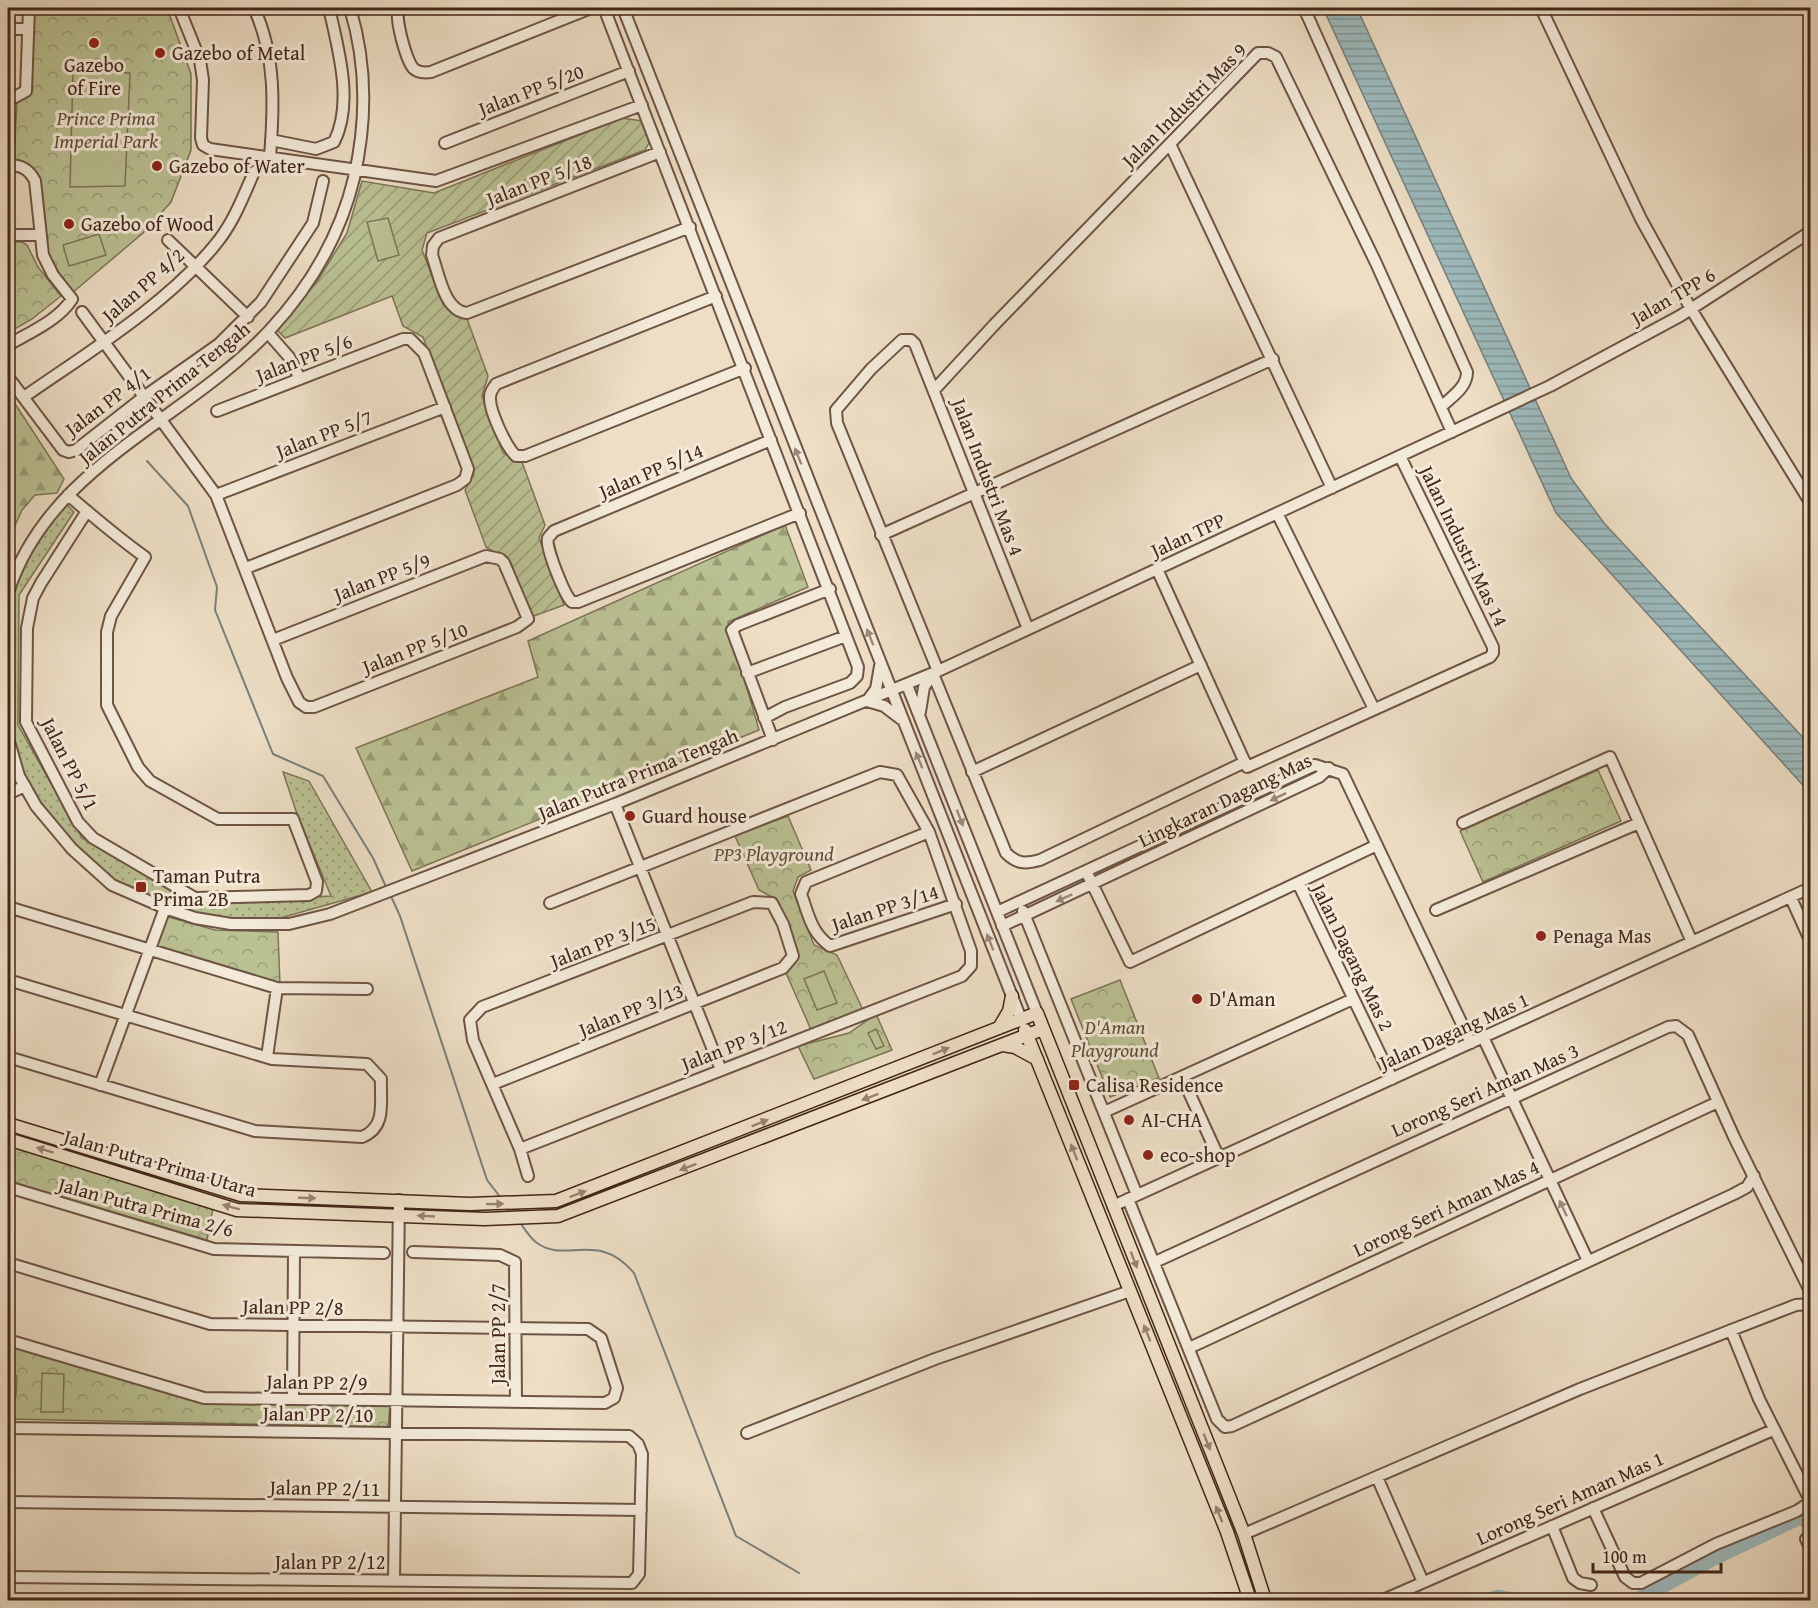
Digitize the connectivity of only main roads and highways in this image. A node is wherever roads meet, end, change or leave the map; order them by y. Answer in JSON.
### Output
{"nodes":[{"id":1,"x":1012,"y":996,"type":"road end"},
{"id":2,"x":1021,"y":1019,"type":"junction"},
{"id":3,"x":999,"y":1028,"type":"junction"},
{"id":4,"x":1043,"y":1029,"type":"junction"},
{"id":5,"x":1028,"y":1035,"type":"junction"},
{"id":6,"x":1003,"y":1045,"type":"junction"},
{"id":7,"x":1037,"y":1059,"type":"junction"},
{"id":8,"x":8,"y":1124,"type":"edge"},
{"id":9,"x":8,"y":1139,"type":"edge"},
{"id":10,"x":1264,"y":1599,"type":"edge"},
{"id":11,"x":1211,"y":1600,"type":"edge"},
{"id":12,"x":1250,"y":1600,"type":"edge"}],
"edges":[{"from":1,"to":3,"type":"main road"},
{"from":2,"to":3,"type":"main road","name":"Jalan Putra Prima Utara"},
{"from":2,"to":4,"type":"main road","name":"Jalan Putra Prima Utara"},
{"from":2,"to":5,"type":"main road"},
{"from":8,"to":3,"type":"main road","name":"Jalan Putra Prima Utara","one_way":true},
{"from":4,"to":5,"type":"main road","name":"Jalan Putra Prima Utara"},
{"from":4,"to":10,"type":"main road","one_way":true},
{"from":5,"to":6,"type":"main road","name":"Jalan Putra Prima Utara"},
{"from":5,"to":7,"type":"main road"},
{"from":6,"to":7,"type":"main road"},
{"from":6,"to":9,"type":"main road","name":"Jalan Putra Prima Utara","one_way":true},
{"from":12,"to":7,"type":"main road","one_way":true},
{"from":10,"to":12,"type":"main road"},
{"from":11,"to":12,"type":"main road"}]}
